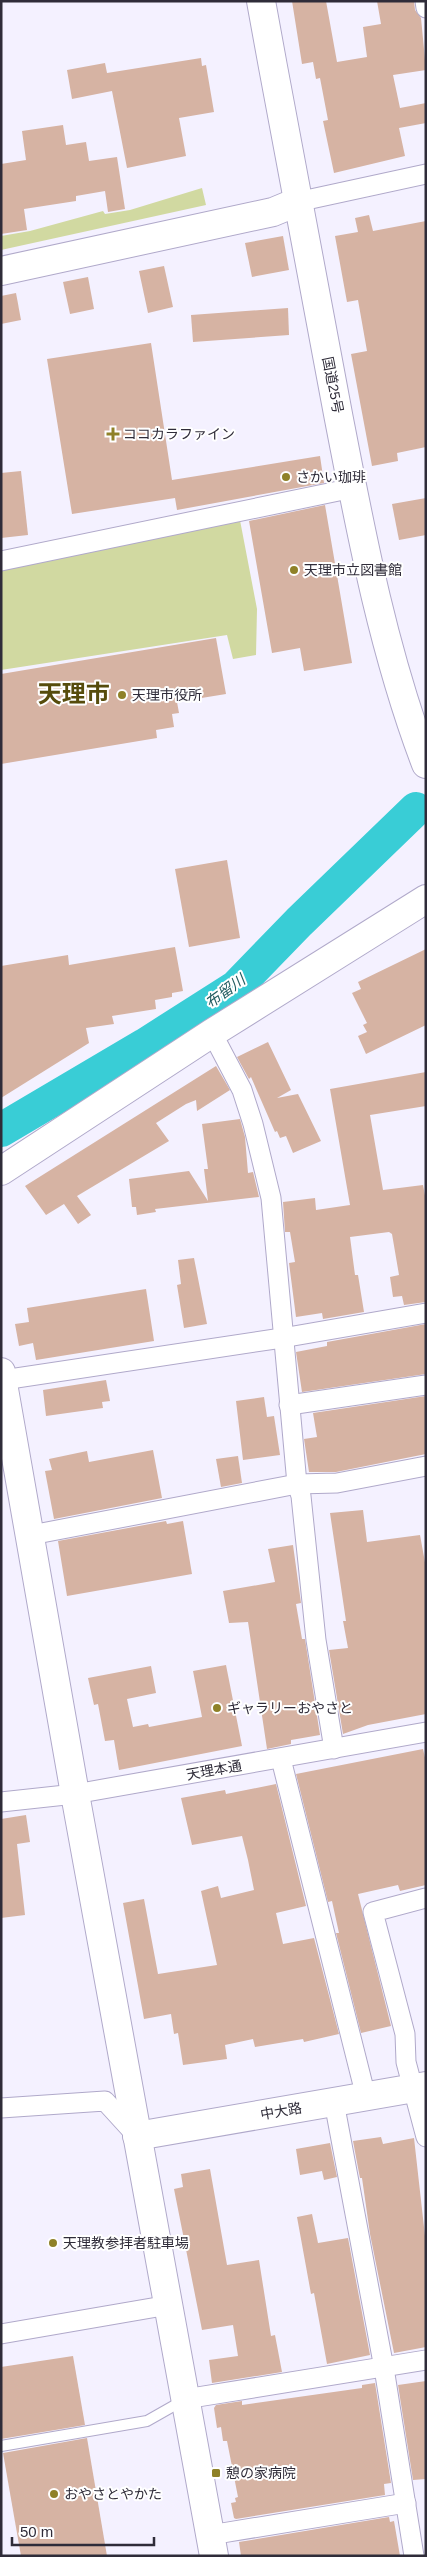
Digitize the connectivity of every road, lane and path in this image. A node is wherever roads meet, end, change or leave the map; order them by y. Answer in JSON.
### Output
{"nodes":[{"id":1,"x":261,"y":1,"type":"edge"},
{"id":2,"x":425,"y":1,"type":"edge"},
{"id":3,"x":426,"y":8,"type":"edge"},
{"id":4,"x":426,"y":174,"type":"edge"},
{"id":5,"x":297,"y":202,"type":"junction"},
{"id":6,"x":1,"y":271,"type":"edge"},
{"id":7,"x":353,"y":488,"type":"junction"},
{"id":8,"x":1,"y":561,"type":"edge"},
{"id":9,"x":426,"y":764,"type":"edge"},
{"id":10,"x":426,"y":900,"type":"edge"},
{"id":11,"x":212,"y":1033,"type":"junction"},
{"id":12,"x":1,"y":1171,"type":"edge"},
{"id":13,"x":426,"y":1312,"type":"edge"},
{"id":14,"x":282,"y":1338,"type":"junction"},
{"id":15,"x":2,"y":1376,"type":"edge"},
{"id":16,"x":426,"y":1385,"type":"edge"},
{"id":17,"x":289,"y":1405,"type":"junction"},
{"id":18,"x":426,"y":1466,"type":"edge"},
{"id":19,"x":297,"y":1484,"type":"junction"},
{"id":20,"x":31,"y":1535,"type":"junction"},
{"id":21,"x":426,"y":1732,"type":"edge"},
{"id":22,"x":334,"y":1749,"type":"junction"},
{"id":23,"x":282,"y":1759,"type":"junction"},
{"id":24,"x":74,"y":1794,"type":"junction"},
{"id":25,"x":1,"y":1802,"type":"edge"},
{"id":26,"x":426,"y":1898,"type":"edge"},
{"id":27,"x":419,"y":2087,"type":"edge"},
{"id":28,"x":366,"y":2097,"type":"junction"},
{"id":29,"x":334,"y":2102,"type":"junction"},
{"id":30,"x":1,"y":2108,"type":"edge"},
{"id":31,"x":137,"y":2136,"type":"junction"},
{"id":32,"x":426,"y":2137,"type":"edge"},
{"id":33,"x":169,"y":2305,"type":"junction"},
{"id":34,"x":1,"y":2334,"type":"edge"},
{"id":35,"x":426,"y":2360,"type":"edge"},
{"id":36,"x":384,"y":2368,"type":"junction"},
{"id":37,"x":185,"y":2399,"type":"junction"},
{"id":38,"x":1,"y":2446,"type":"edge"},
{"id":39,"x":406,"y":2503,"type":"junction"},
{"id":40,"x":212,"y":2545,"type":"edge"},
{"id":41,"x":414,"y":2556,"type":"edge"}],
"edges":[{"from":1,"to":5,"type":"main road","name":"国道25号"},
{"from":2,"to":3,"type":"street"},
{"from":4,"to":5,"type":"street"},
{"from":5,"to":6,"type":"main road"},
{"from":5,"to":7,"type":"main road","name":"国道25号"},
{"from":7,"to":8,"type":"street"},
{"from":7,"to":9,"type":"main road","name":"国道25号"},
{"from":10,"to":11,"type":"main road"},
{"from":11,"to":12,"type":"main road"},
{"from":11,"to":14,"type":"street"},
{"from":13,"to":14,"type":"street"},
{"from":14,"to":15,"type":"street"},
{"from":14,"to":17,"type":"street"},
{"from":15,"to":20,"type":"main road"},
{"from":16,"to":17,"type":"street"},
{"from":17,"to":19,"type":"street"},
{"from":18,"to":19,"type":"street"},
{"from":19,"to":20,"type":"street"},
{"from":19,"to":22,"type":"street"},
{"from":20,"to":24,"type":"main road"},
{"from":21,"to":22,"type":"street","name":"天理本通"},
{"from":22,"to":23,"type":"street","name":"天理本通"},
{"from":23,"to":24,"type":"street","name":"天理本通"},
{"from":23,"to":28,"type":"street"},
{"from":24,"to":25,"type":"street","name":"天理本通"},
{"from":24,"to":31,"type":"main road"},
{"from":26,"to":27,"type":"street"},
{"from":27,"to":28,"type":"main road","name":"中大路"},
{"from":27,"to":32,"type":"street"},
{"from":28,"to":29,"type":"main road","name":"中大路"},
{"from":29,"to":31,"type":"main road","name":"中大路"},
{"from":29,"to":36,"type":"street"},
{"from":30,"to":31,"type":"street"},
{"from":31,"to":33,"type":"main road"},
{"from":33,"to":34,"type":"street"},
{"from":33,"to":37,"type":"main road"},
{"from":35,"to":36,"type":"street"},
{"from":36,"to":37,"type":"street"},
{"from":36,"to":39,"type":"street"},
{"from":37,"to":38,"type":"lane"},
{"from":37,"to":40,"type":"main road"},
{"from":39,"to":40,"type":"street"},
{"from":39,"to":41,"type":"street"}]}
